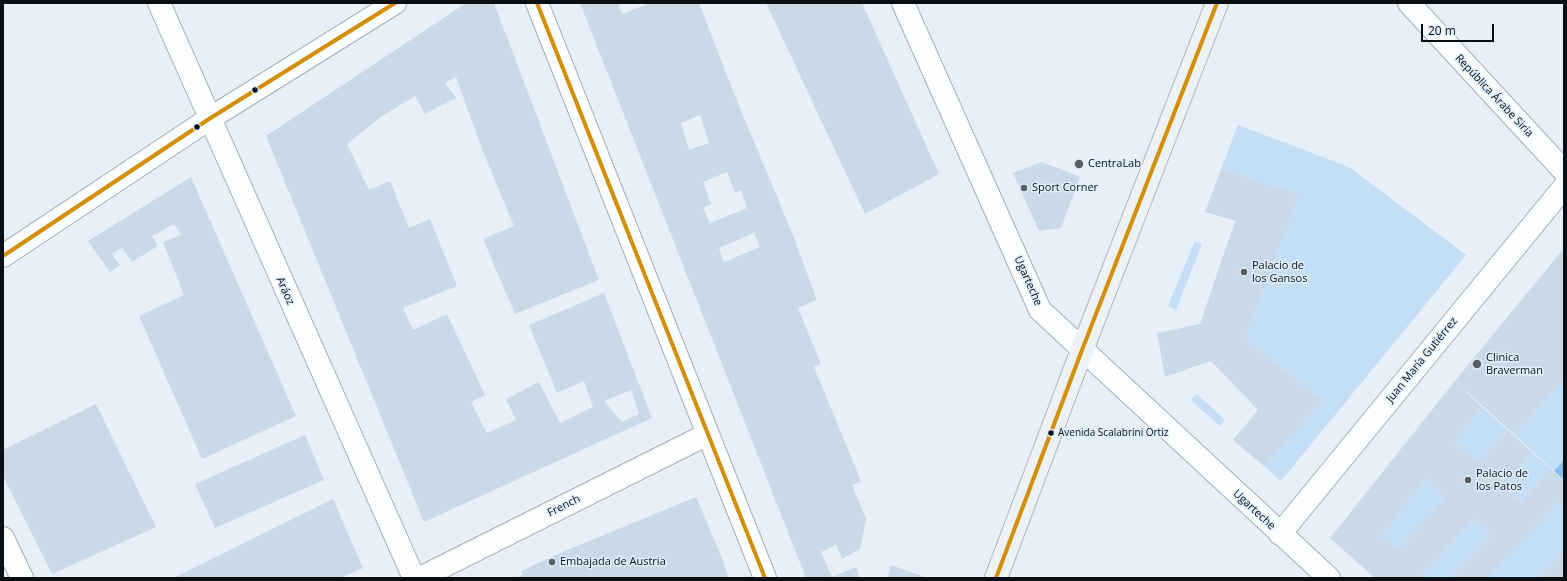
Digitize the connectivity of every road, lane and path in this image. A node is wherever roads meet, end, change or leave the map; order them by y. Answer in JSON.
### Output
{"nodes":[{"id":1,"x":158,"y":3,"type":"edge"},
{"id":2,"x":395,"y":3,"type":"edge"},
{"id":3,"x":537,"y":3,"type":"edge"},
{"id":4,"x":903,"y":3,"type":"edge"},
{"id":5,"x":1216,"y":3,"type":"edge"},
{"id":6,"x":1408,"y":3,"type":"edge"},
{"id":7,"x":209,"y":119,"type":"junction"},
{"id":8,"x":1564,"y":171,"type":"edge"},
{"id":9,"x":1564,"y":187,"type":"edge"},
{"id":10,"x":3,"y":256,"type":"edge"},
{"id":11,"x":1082,"y":350,"type":"junction"},
{"id":12,"x":708,"y":434,"type":"junction"},
{"id":13,"x":1280,"y":534,"type":"junction"},
{"id":14,"x":3,"y":538,"type":"edge"},
{"id":15,"x":22,"y":578,"type":"edge"},
{"id":16,"x":414,"y":578,"type":"edge"},
{"id":17,"x":420,"y":578,"type":"edge"},
{"id":18,"x":765,"y":578,"type":"edge"},
{"id":19,"x":996,"y":578,"type":"edge"},
{"id":20,"x":1329,"y":578,"type":"edge"}],
"edges":[{"from":1,"to":7,"type":"street","name":"Aráoz"},
{"from":2,"to":7,"type":"street"},
{"from":3,"to":12,"type":"street"},
{"from":4,"to":11,"type":"street","name":"Ugarteche"},
{"from":5,"to":11,"type":"main road"},
{"from":6,"to":8,"type":"street","name":"República Árabe Siria"},
{"from":7,"to":10,"type":"street"},
{"from":7,"to":16,"type":"street","name":"Aráoz"},
{"from":9,"to":13,"type":"street","name":"Juan María Gutiérrez"},
{"from":11,"to":13,"type":"street","name":"Ugarteche"},
{"from":11,"to":19,"type":"main road"},
{"from":12,"to":17,"type":"street","name":"French"},
{"from":12,"to":18,"type":"street"},
{"from":13,"to":20,"type":"street","name":"Ugarteche"},
{"from":14,"to":15,"type":"street"}]}
